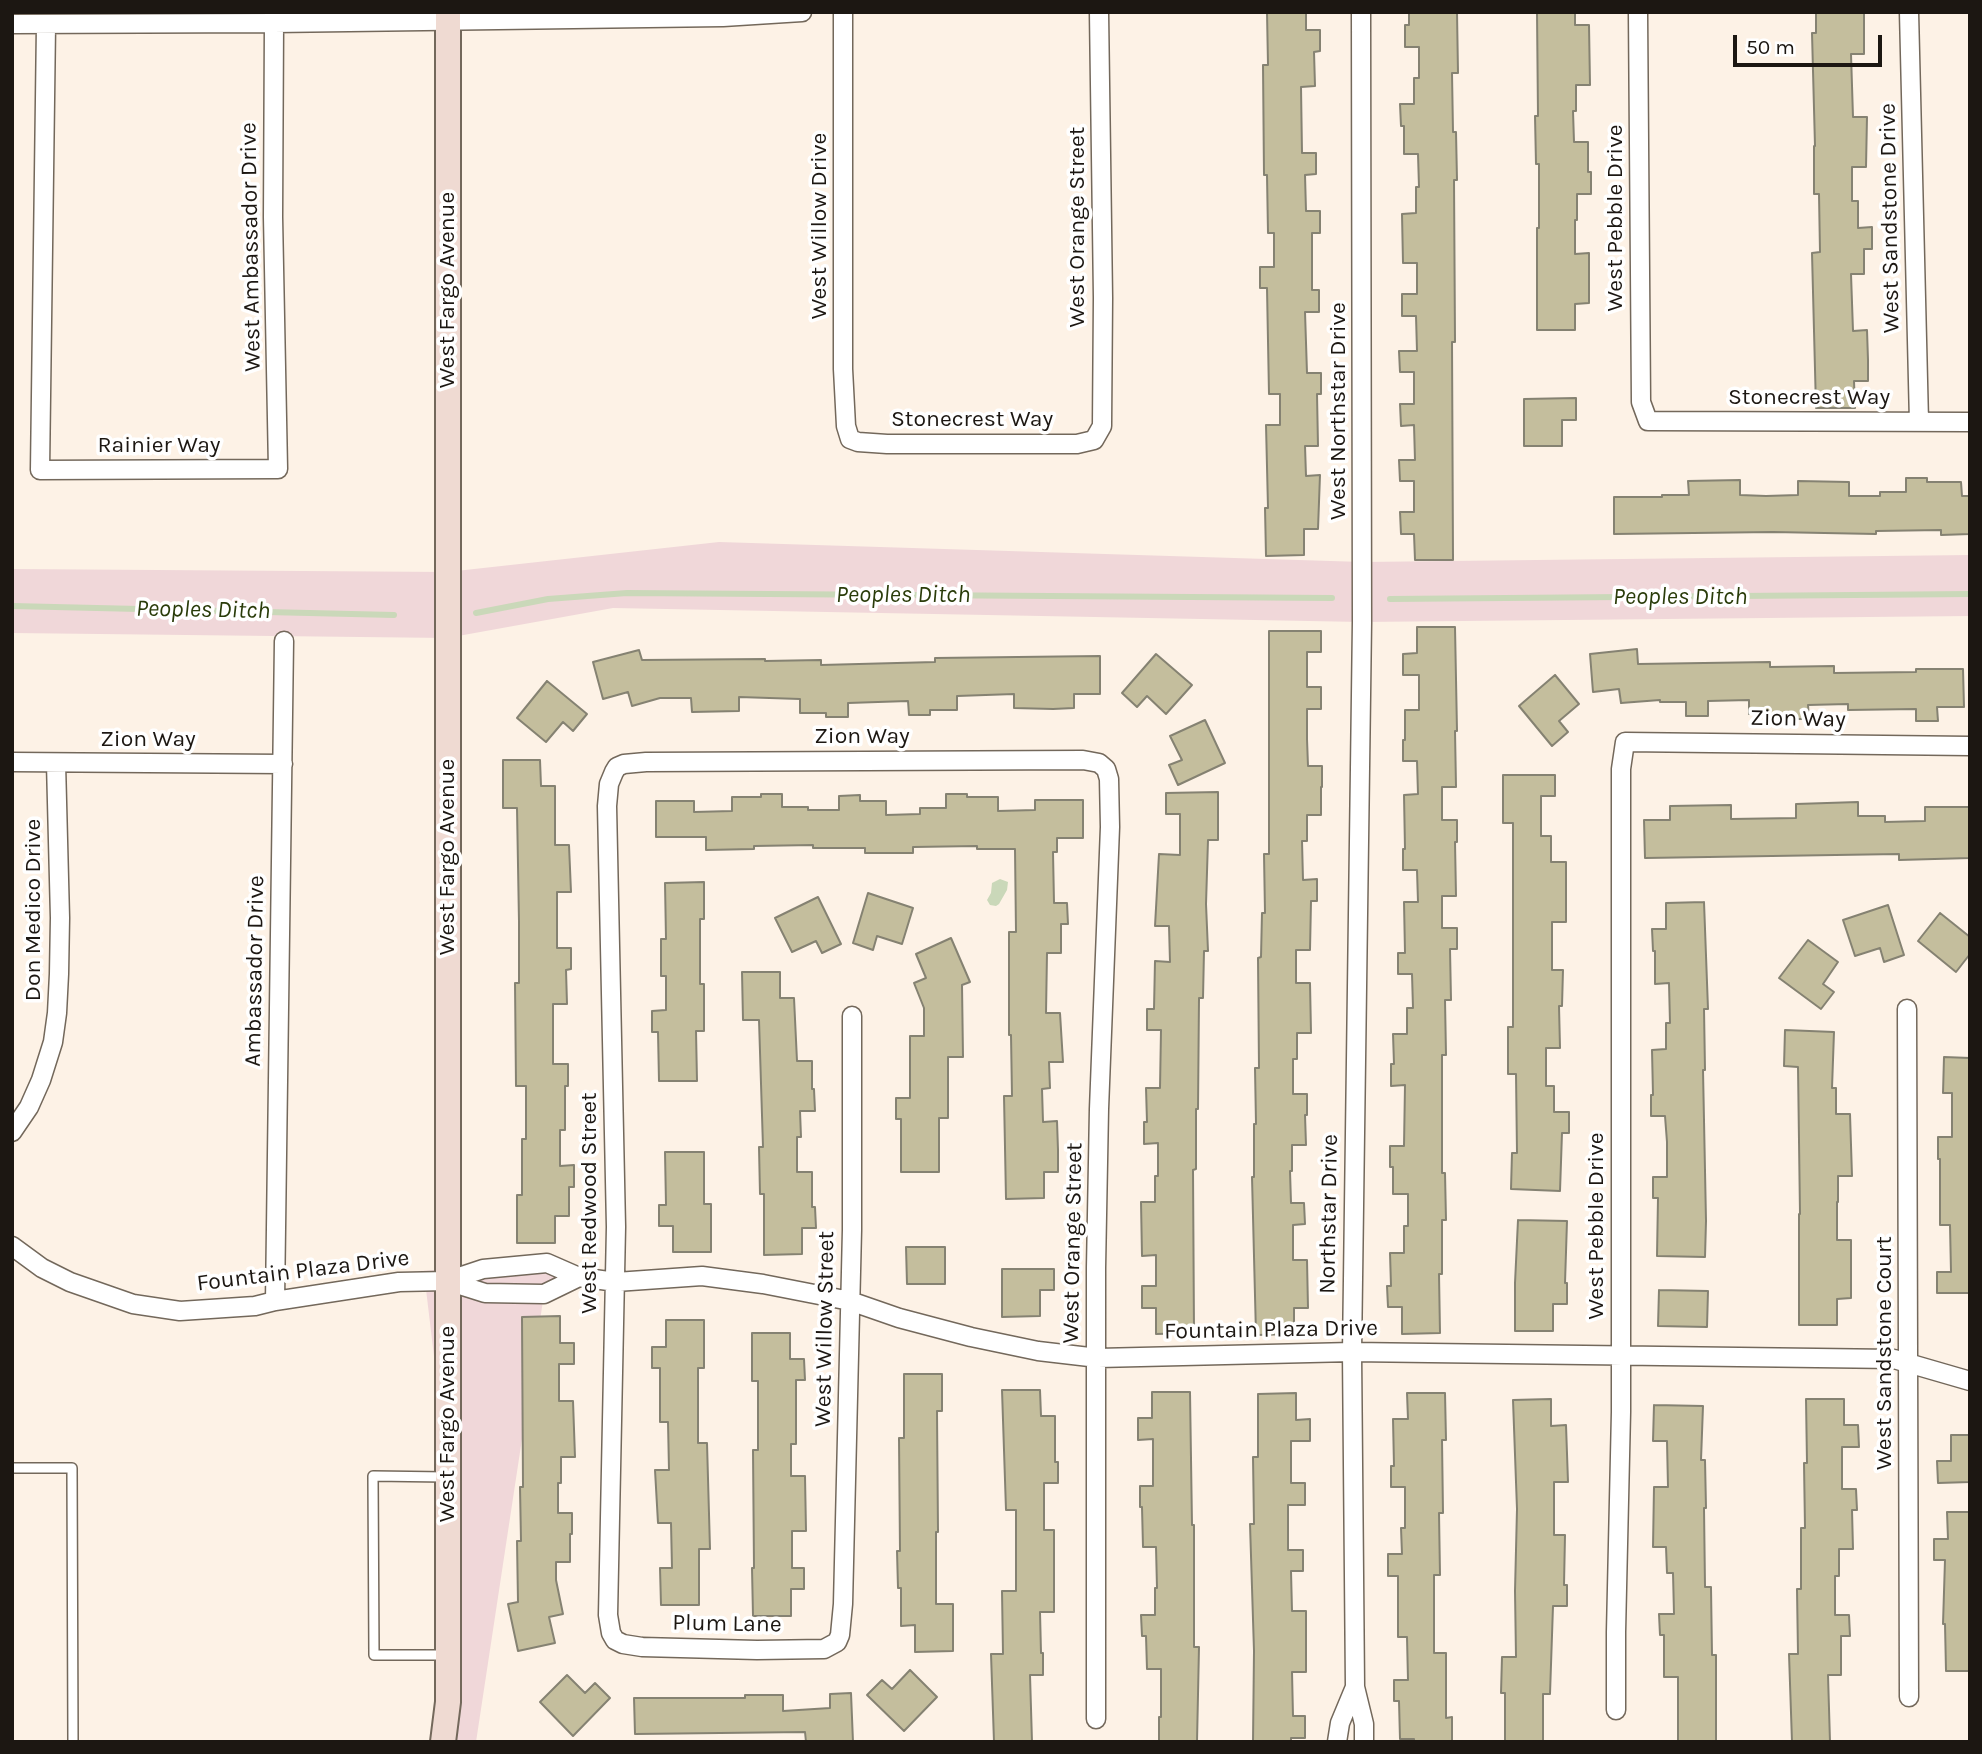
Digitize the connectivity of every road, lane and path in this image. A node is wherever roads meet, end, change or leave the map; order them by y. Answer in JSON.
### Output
{"nodes":[{"id":1,"x":802,"y":12,"type":"edge"},
{"id":2,"x":843,"y":12,"type":"edge"},
{"id":3,"x":1099,"y":12,"type":"edge"},
{"id":4,"x":1362,"y":12,"type":"edge"},
{"id":5,"x":1638,"y":12,"type":"edge"},
{"id":6,"x":1909,"y":12,"type":"edge"},
{"id":7,"x":448,"y":16,"type":"edge"},
{"id":8,"x":274,"y":23,"type":"junction"},
{"id":9,"x":12,"y":24,"type":"edge"},
{"id":10,"x":46,"y":25,"type":"junction"},
{"id":11,"x":1648,"y":421,"type":"joint"},
{"id":12,"x":1919,"y":422,"type":"junction"},
{"id":13,"x":1970,"y":422,"type":"edge"},
{"id":14,"x":850,"y":439,"type":"joint"},
{"id":15,"x":1094,"y":440,"type":"joint"},
{"id":16,"x":278,"y":469,"type":"joint"},
{"id":17,"x":284,"y":641,"type":"dead end"},
{"id":18,"x":1625,"y":742,"type":"joint"},
{"id":19,"x":1970,"y":746,"type":"edge"},
{"id":20,"x":12,"y":762,"type":"edge"},
{"id":21,"x":55,"y":762,"type":"junction"},
{"id":22,"x":283,"y":764,"type":"junction"},
{"id":23,"x":617,"y":767,"type":"joint"},
{"id":24,"x":1106,"y":769,"type":"joint"},
{"id":25,"x":1360,"y":811,"type":"joint"},
{"id":26,"x":1907,"y":1009,"type":"dead end"},
{"id":27,"x":852,"y":1016,"type":"dead end"},
{"id":28,"x":12,"y":1132,"type":"edge"},
{"id":29,"x":12,"y":1246,"type":"edge"},
{"id":30,"x":579,"y":1277,"type":"junction"},
{"id":31,"x":447,"y":1281,"type":"junction"},
{"id":32,"x":616,"y":1282,"type":"junction"},
{"id":33,"x":275,"y":1301,"type":"junction"},
{"id":34,"x":850,"y":1301,"type":"junction"},
{"id":35,"x":1352,"y":1352,"type":"junction"},
{"id":36,"x":1621,"y":1356,"type":"junction"},
{"id":37,"x":1096,"y":1358,"type":"junction"},
{"id":38,"x":1908,"y":1363,"type":"junction"},
{"id":39,"x":1970,"y":1381,"type":"edge"},
{"id":40,"x":12,"y":1468,"type":"edge"},
{"id":41,"x":447,"y":1477,"type":"junction"},
{"id":42,"x":615,"y":1640,"type":"joint"},
{"id":43,"x":836,"y":1642,"type":"joint"},
{"id":44,"x":448,"y":1655,"type":"junction"},
{"id":45,"x":1355,"y":1687,"type":"junction"},
{"id":46,"x":1909,"y":1697,"type":"dead end"},
{"id":47,"x":448,"y":1702,"type":"junction"},
{"id":48,"x":1616,"y":1710,"type":"dead end"},
{"id":49,"x":1096,"y":1719,"type":"dead end"},
{"id":50,"x":73,"y":1742,"type":"edge"},
{"id":51,"x":443,"y":1742,"type":"edge"},
{"id":52,"x":456,"y":1742,"type":"edge"},
{"id":53,"x":1337,"y":1742,"type":"edge"},
{"id":54,"x":1364,"y":1742,"type":"edge"}],
"edges":[{"from":1,"to":7,"type":"street"},
{"from":2,"to":14,"type":"street","name":"West Willow Drive"},
{"from":3,"to":15,"type":"street","name":"West Orange Street"},
{"from":4,"to":25,"type":"street","name":"West Northstar Drive"},
{"from":5,"to":11,"type":"street","name":"West Pebble Drive"},
{"from":6,"to":12,"type":"street","name":"West Sandstone Drive"},
{"from":7,"to":8,"type":"street"},
{"from":7,"to":31,"type":"main road","name":"West Fargo Avenue"},
{"from":8,"to":10,"type":"street"},
{"from":8,"to":16,"type":"street","name":"West Ambassador Drive"},
{"from":9,"to":10,"type":"street"},
{"from":10,"to":16,"type":"street","name":"Rainier Way"},
{"from":11,"to":12,"type":"street","name":"Stonecrest Way"},
{"from":12,"to":13,"type":"street","name":"Stonecrest Way"},
{"from":14,"to":15,"type":"street","name":"Stonecrest Way"},
{"from":17,"to":22,"type":"street","name":"Ambassador Drive"},
{"from":18,"to":19,"type":"street","name":"Zion Way"},
{"from":18,"to":36,"type":"street","name":"West Pebble Drive"},
{"from":20,"to":21,"type":"street","name":"Zion Way"},
{"from":21,"to":22,"type":"street","name":"Zion Way"},
{"from":21,"to":28,"type":"street","name":"Don Medico Drive"},
{"from":22,"to":33,"type":"street","name":"Ambassador Drive"},
{"from":23,"to":24,"type":"street","name":"Zion Way"},
{"from":23,"to":32,"type":"street","name":"West Redwood Street"},
{"from":24,"to":37,"type":"street","name":"West Orange Street"},
{"from":25,"to":35,"type":"street","name":"Northstar Drive"},
{"from":26,"to":38,"type":"street","name":"West Sandstone Court"},
{"from":27,"to":34,"type":"street","name":"West Willow Street"},
{"from":29,"to":33,"type":"street","name":"Fountain Plaza Drive"},
{"from":30,"to":31,"type":"street","name":"Fountain Plaza Drive"},
{"from":30,"to":31,"type":"street","name":"Fountain Plaza Drive"},
{"from":30,"to":32,"type":"street","name":"Fountain Plaza Drive"},
{"from":31,"to":33,"type":"street","name":"Fountain Plaza Drive"},
{"from":31,"to":41,"type":"main road","name":"West Fargo Avenue"},
{"from":32,"to":34,"type":"street","name":"Fountain Plaza Drive"},
{"from":32,"to":42,"type":"street","name":"West Redwood Street"},
{"from":34,"to":37,"type":"street","name":"Fountain Plaza Drive"},
{"from":34,"to":43,"type":"street","name":"West Willow Street"},
{"from":35,"to":36,"type":"street","name":"Fountain Plaza Drive"},
{"from":35,"to":37,"type":"street","name":"Fountain Plaza Drive"},
{"from":35,"to":45,"type":"street","name":"Northstar Drive"},
{"from":36,"to":38,"type":"street","name":"Fountain Plaza Drive"},
{"from":36,"to":48,"type":"street","name":"West Pebble Drive"},
{"from":37,"to":49,"type":"street","name":"West Orange Street"},
{"from":38,"to":39,"type":"street","name":"Fountain Plaza Drive"},
{"from":38,"to":46,"type":"street","name":"West Sandstone Court"},
{"from":40,"to":50,"type":"lane"},
{"from":41,"to":44,"type":"main road","name":"West Fargo Avenue"},
{"from":41,"to":44,"type":"lane"},
{"from":42,"to":43,"type":"street","name":"Plum Lane"},
{"from":44,"to":47,"type":"main road","name":"West Fargo Avenue"},
{"from":45,"to":53,"type":"street","name":"Northstar Drive"},
{"from":45,"to":54,"type":"street"},
{"from":47,"to":51,"type":"main road","name":"West Fargo Avenue"},
{"from":47,"to":52,"type":"main road","name":"West Fargo Avenue"}]}
